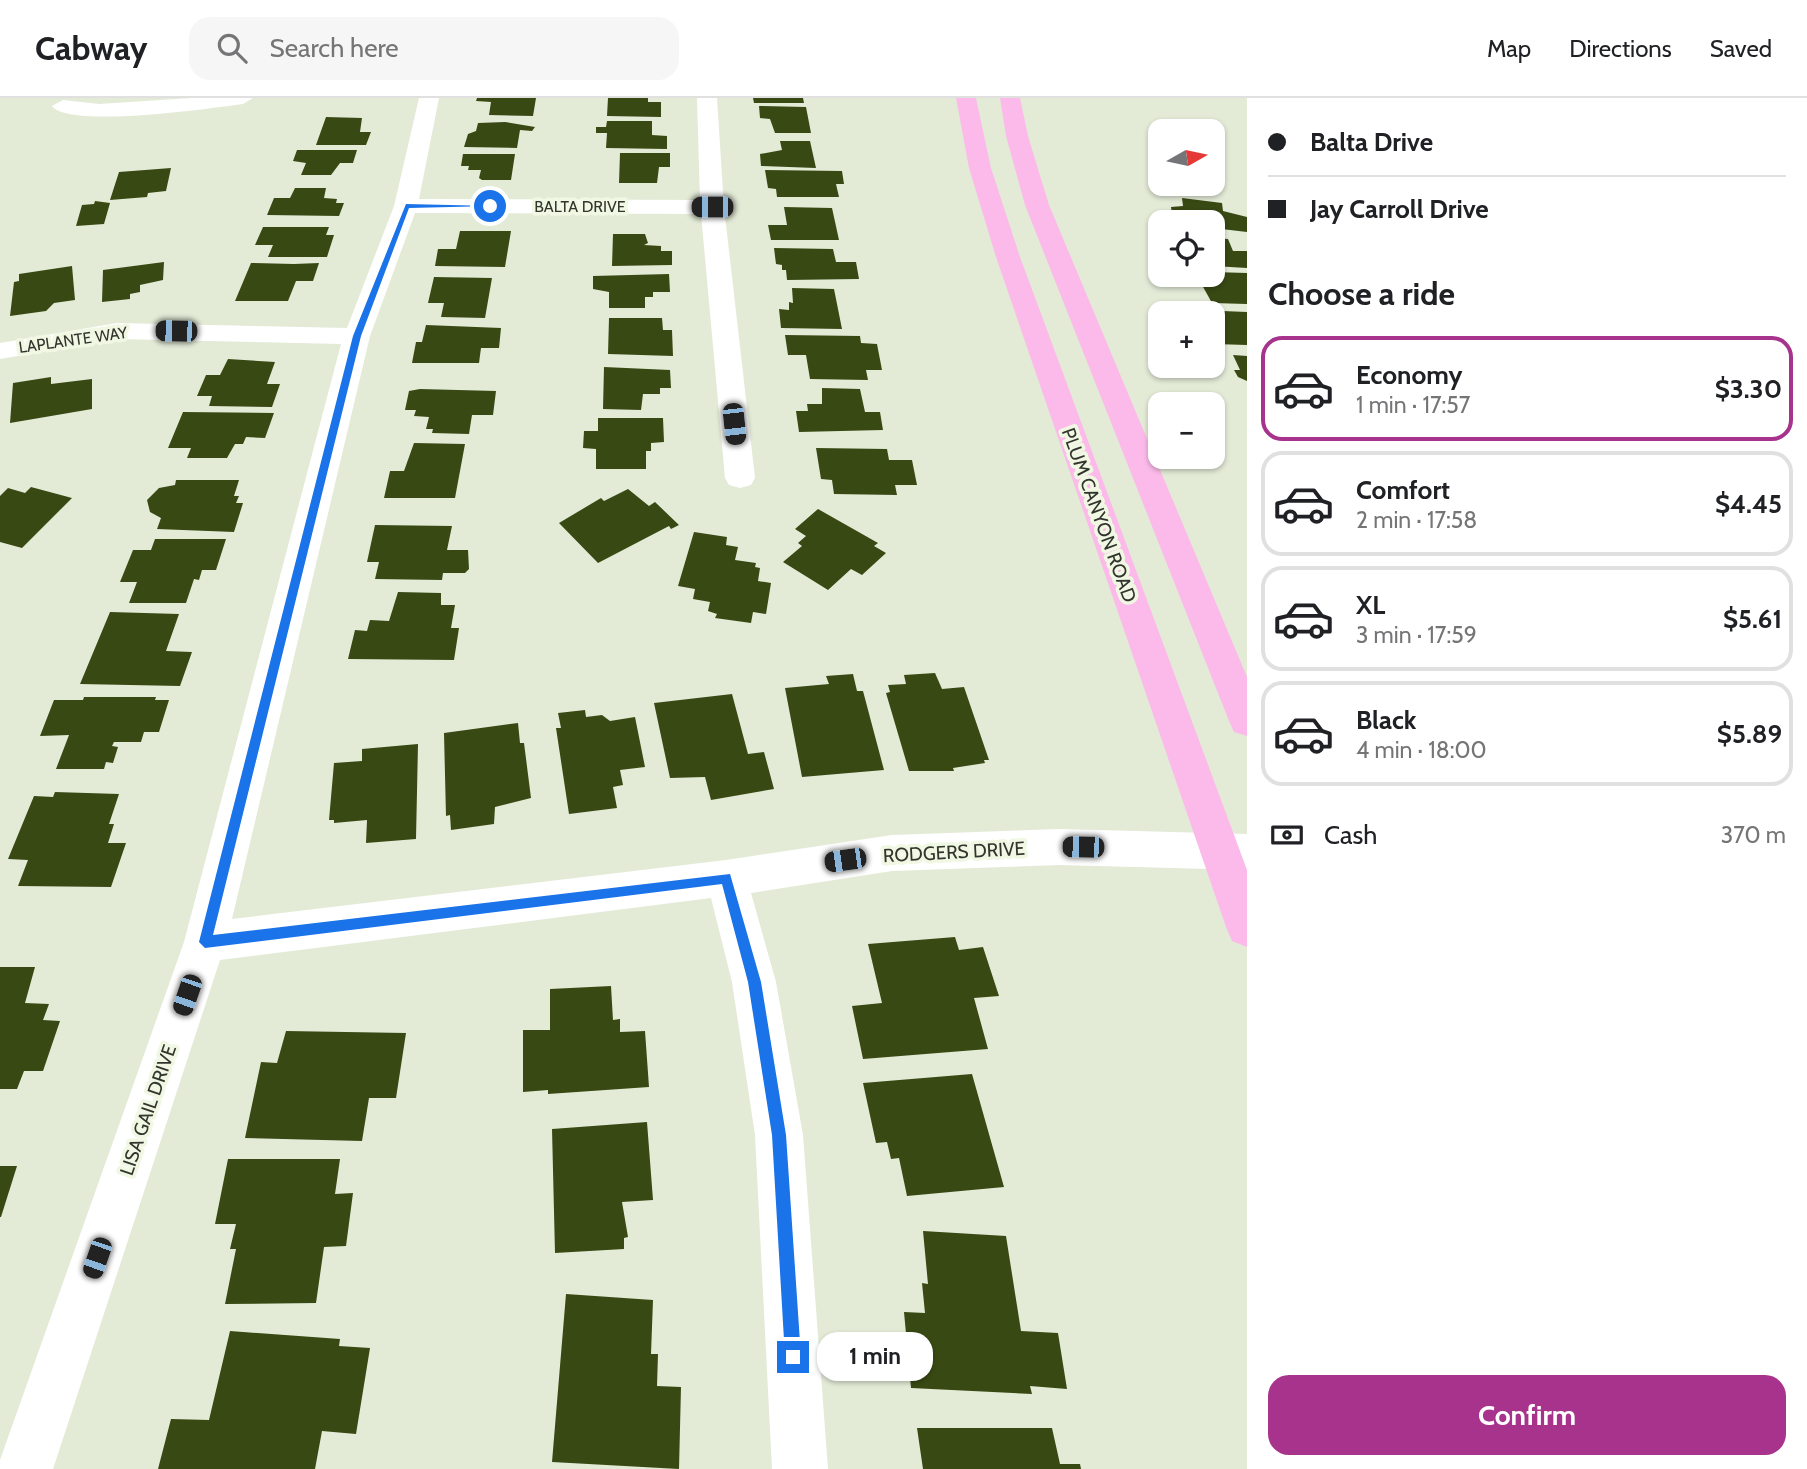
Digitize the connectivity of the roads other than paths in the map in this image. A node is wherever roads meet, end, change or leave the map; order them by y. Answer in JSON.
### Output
{"nodes":[{"id":1,"x":243,"y":98,"type":"edge"},
{"id":2,"x":429,"y":98,"type":"edge"},
{"id":3,"x":707,"y":98,"type":"edge"},
{"id":4,"x":966,"y":98,"type":"edge"},
{"id":5,"x":1010,"y":98,"type":"edge"},
{"id":6,"x":63,"y":106,"type":"dead end"},
{"id":7,"x":406,"y":206,"type":"junction"},
{"id":8,"x":712,"y":207,"type":"junction"},
{"id":9,"x":357,"y":336,"type":"junction"},
{"id":10,"x":0,"y":351,"type":"edge"},
{"id":11,"x":740,"y":478,"type":"dead end"},
{"id":12,"x":1247,"y":721,"type":"edge"},
{"id":13,"x":1233,"y":851,"type":"edge"},
{"id":14,"x":726,"y":878,"type":"junction"},
{"id":15,"x":1247,"y":927,"type":"edge"},
{"id":16,"x":205,"y":942,"type":"junction"},
{"id":17,"x":25,"y":1469,"type":"edge"},
{"id":18,"x":800,"y":1469,"type":"edge"}],
"edges":[{"from":1,"to":6,"type":"street"},
{"from":2,"to":7,"type":"street","name":"LISA GAIL DRIVE"},
{"from":3,"to":8,"type":"street"},
{"from":4,"to":13,"type":"main road","name":"PLUM CANYON ROAD"},
{"from":5,"to":12,"type":"main road"},
{"from":7,"to":8,"type":"street","name":"BALTA DRIVE"},
{"from":7,"to":9,"type":"street","name":"LISA GAIL DRIVE"},
{"from":8,"to":11,"type":"street"},
{"from":9,"to":10,"type":"street","name":"LAPLANTE WAY"},
{"from":9,"to":16,"type":"street","name":"LISA GAIL DRIVE"},
{"from":13,"to":14,"type":"street","name":"RODGERS DRIVE"},
{"from":13,"to":15,"type":"main road","name":"PLUM CANYON ROAD"},
{"from":14,"to":16,"type":"street","name":"RODGERS DRIVE"},
{"from":14,"to":18,"type":"street"},
{"from":16,"to":17,"type":"street","name":"LISA GAIL DRIVE"}]}
